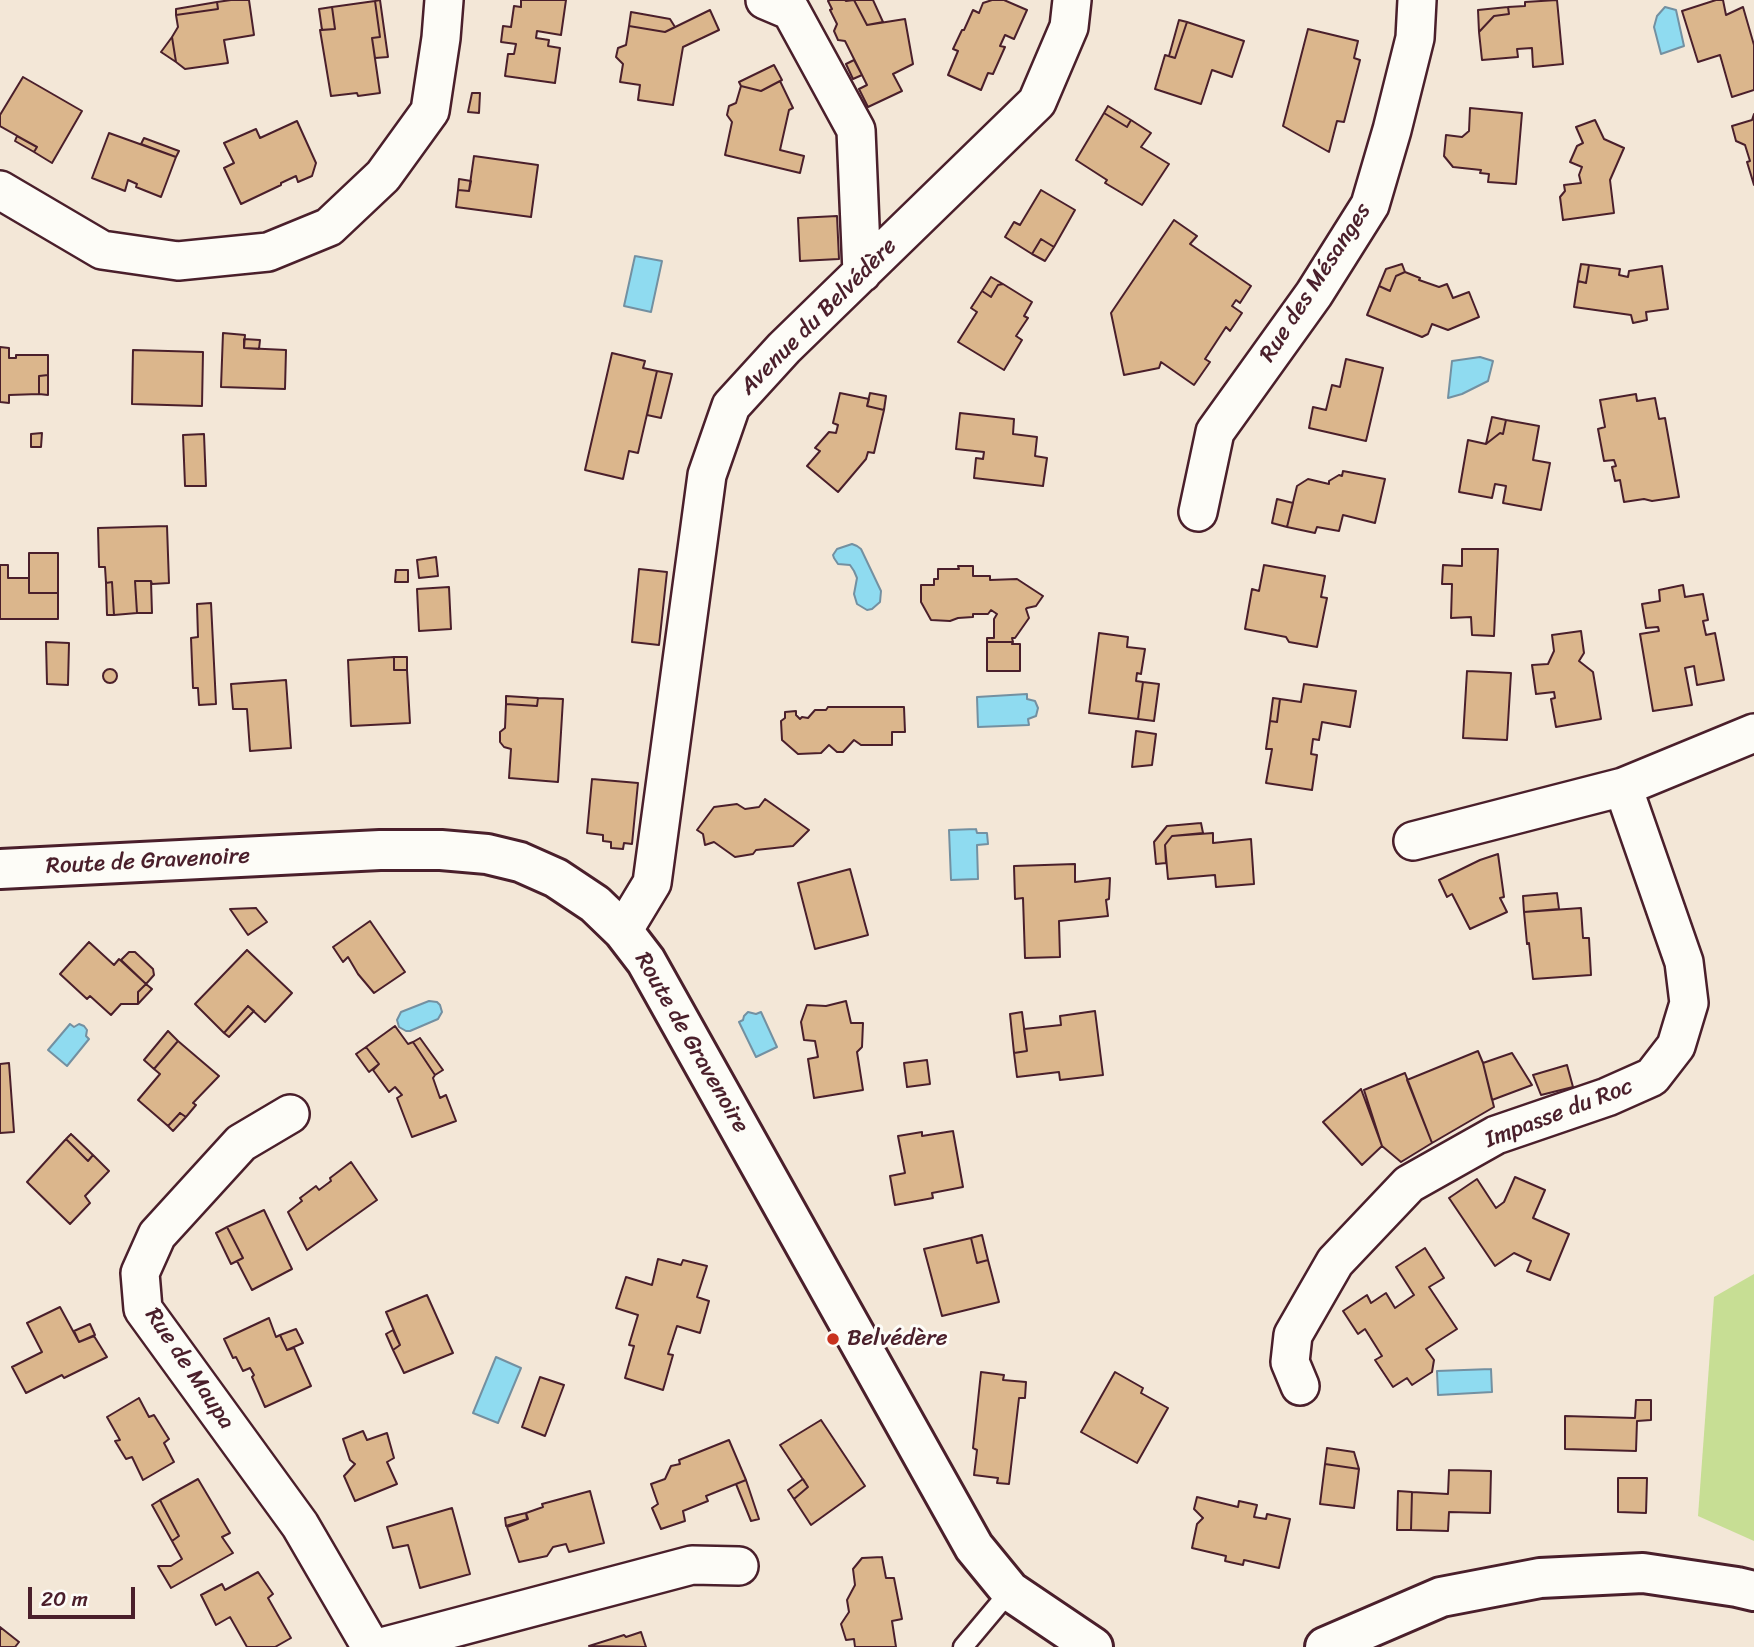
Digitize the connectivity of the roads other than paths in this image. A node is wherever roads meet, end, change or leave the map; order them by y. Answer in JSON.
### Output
{"nodes":[{"id":1,"x":444,"y":0,"type":"edge"},
{"id":2,"x":765,"y":0,"type":"edge"},
{"id":3,"x":1072,"y":0,"type":"edge"},
{"id":4,"x":1417,"y":0,"type":"edge"},
{"id":5,"x":0,"y":190,"type":"edge"},
{"id":6,"x":862,"y":273,"type":"junction"},
{"id":7,"x":1198,"y":512,"type":"dead end"},
{"id":8,"x":1754,"y":733,"type":"edge"},
{"id":9,"x":1623,"y":787,"type":"junction"},
{"id":10,"x":1413,"y":841,"type":"dead end"},
{"id":11,"x":0,"y":869,"type":"edge"},
{"id":12,"x":623,"y":931,"type":"junction"},
{"id":13,"x":290,"y":1114,"type":"dead end"},
{"id":14,"x":1300,"y":1386,"type":"dead end"},
{"id":15,"x":738,"y":1566,"type":"dead end"},
{"id":16,"x":1010,"y":1591,"type":"junction"},
{"id":17,"x":1754,"y":1591,"type":"edge"},
{"id":18,"x":371,"y":1647,"type":"edge"},
{"id":19,"x":382,"y":1647,"type":"edge"},
{"id":20,"x":963,"y":1647,"type":"edge"},
{"id":21,"x":1093,"y":1647,"type":"edge"},
{"id":22,"x":1325,"y":1647,"type":"edge"}],
"edges":[{"from":1,"to":5,"type":"street"},
{"from":2,"to":6,"type":"street"},
{"from":3,"to":6,"type":"street","name":"Avenue du Belvédère"},
{"from":4,"to":7,"type":"street","name":"Rue des Mésanges"},
{"from":6,"to":12,"type":"street","name":"Avenue du Belvédère"},
{"from":8,"to":9,"type":"street"},
{"from":9,"to":10,"type":"street"},
{"from":9,"to":14,"type":"street","name":"Impasse du Roc"},
{"from":11,"to":12,"type":"street","name":"Route de Gravenoire"},
{"from":12,"to":16,"type":"street","name":"Route de Gravenoire"},
{"from":13,"to":18,"type":"street","name":"Rue de Maupa"},
{"from":15,"to":19,"type":"street"},
{"from":16,"to":20,"type":"lane"},
{"from":16,"to":21,"type":"street","name":"Route de Gravenoire"},
{"from":17,"to":22,"type":"street"}]}
